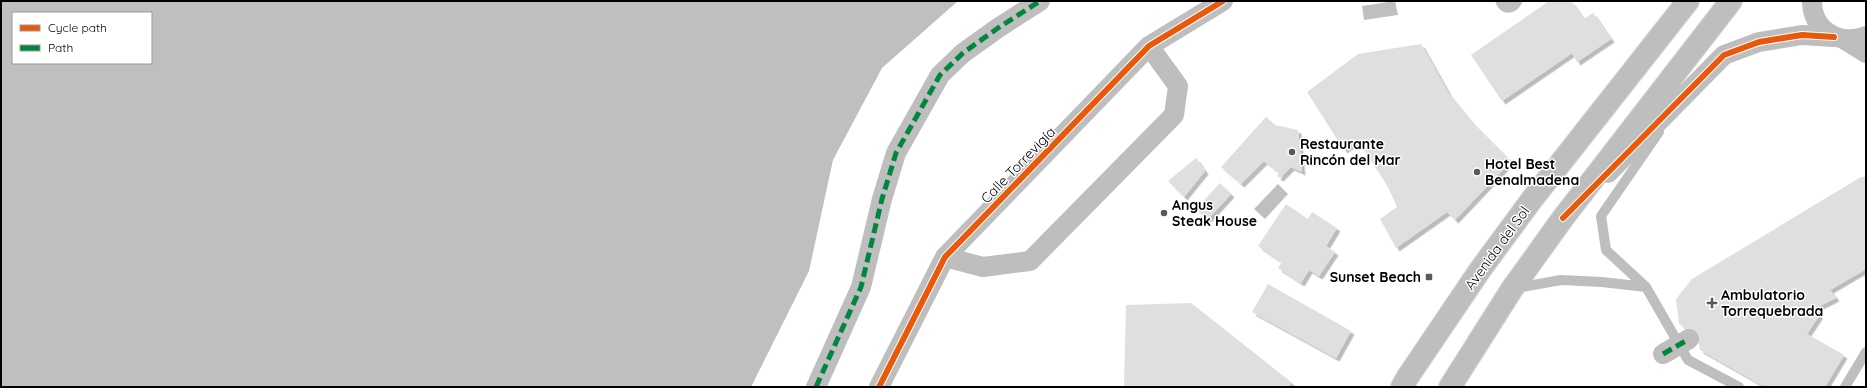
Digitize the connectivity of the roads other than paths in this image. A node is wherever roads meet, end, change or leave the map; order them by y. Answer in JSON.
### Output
{"nodes":[{"id":1,"x":1040,"y":1,"type":"edge"},
{"id":2,"x":1223,"y":1,"type":"edge"},
{"id":3,"x":1688,"y":1,"type":"edge"},
{"id":4,"x":1731,"y":1,"type":"edge"},
{"id":5,"x":1812,"y":1,"type":"edge"},
{"id":6,"x":1866,"y":36,"type":"edge"},
{"id":7,"x":1840,"y":38,"type":"junction"},
{"id":8,"x":1149,"y":46,"type":"junction"},
{"id":9,"x":1866,"y":53,"type":"edge"},
{"id":10,"x":1685,"y":95,"type":"junction"},
{"id":11,"x":1563,"y":218,"type":"junction"},
{"id":12,"x":945,"y":257,"type":"junction"},
{"id":13,"x":1646,"y":287,"type":"junction"},
{"id":14,"x":1512,"y":289,"type":"junction"},
{"id":15,"x":1866,"y":352,"type":"edge"},
{"id":16,"x":816,"y":387,"type":"edge"},
{"id":17,"x":879,"y":387,"type":"edge"},
{"id":18,"x":1402,"y":387,"type":"edge"},
{"id":19,"x":1450,"y":387,"type":"edge"},
{"id":20,"x":1739,"y":387,"type":"edge"},
{"id":21,"x":1845,"y":387,"type":"edge"}],
"edges":[{"from":1,"to":16,"type":"street"},
{"from":2,"to":8,"type":"street","name":"Calle Torrevigía"},
{"from":3,"to":18,"type":"main road","name":"Avenida del Sol"},
{"from":4,"to":11,"type":"main road"},
{"from":5,"to":7,"type":"street"},
{"from":6,"to":7,"type":"street"},
{"from":7,"to":9,"type":"street"},
{"from":7,"to":10,"type":"street"},
{"from":8,"to":12,"type":"street","name":"Calle Torrevigía"},
{"from":8,"to":12,"type":"street"},
{"from":10,"to":11,"type":"street"},
{"from":10,"to":13,"type":"lane"},
{"from":11,"to":14,"type":"main road"},
{"from":12,"to":17,"type":"street","name":"Calle Torrevigía"},
{"from":13,"to":14,"type":"lane"},
{"from":13,"to":20,"type":"lane"},
{"from":14,"to":19,"type":"main road"},
{"from":15,"to":21,"type":"lane"}]}
